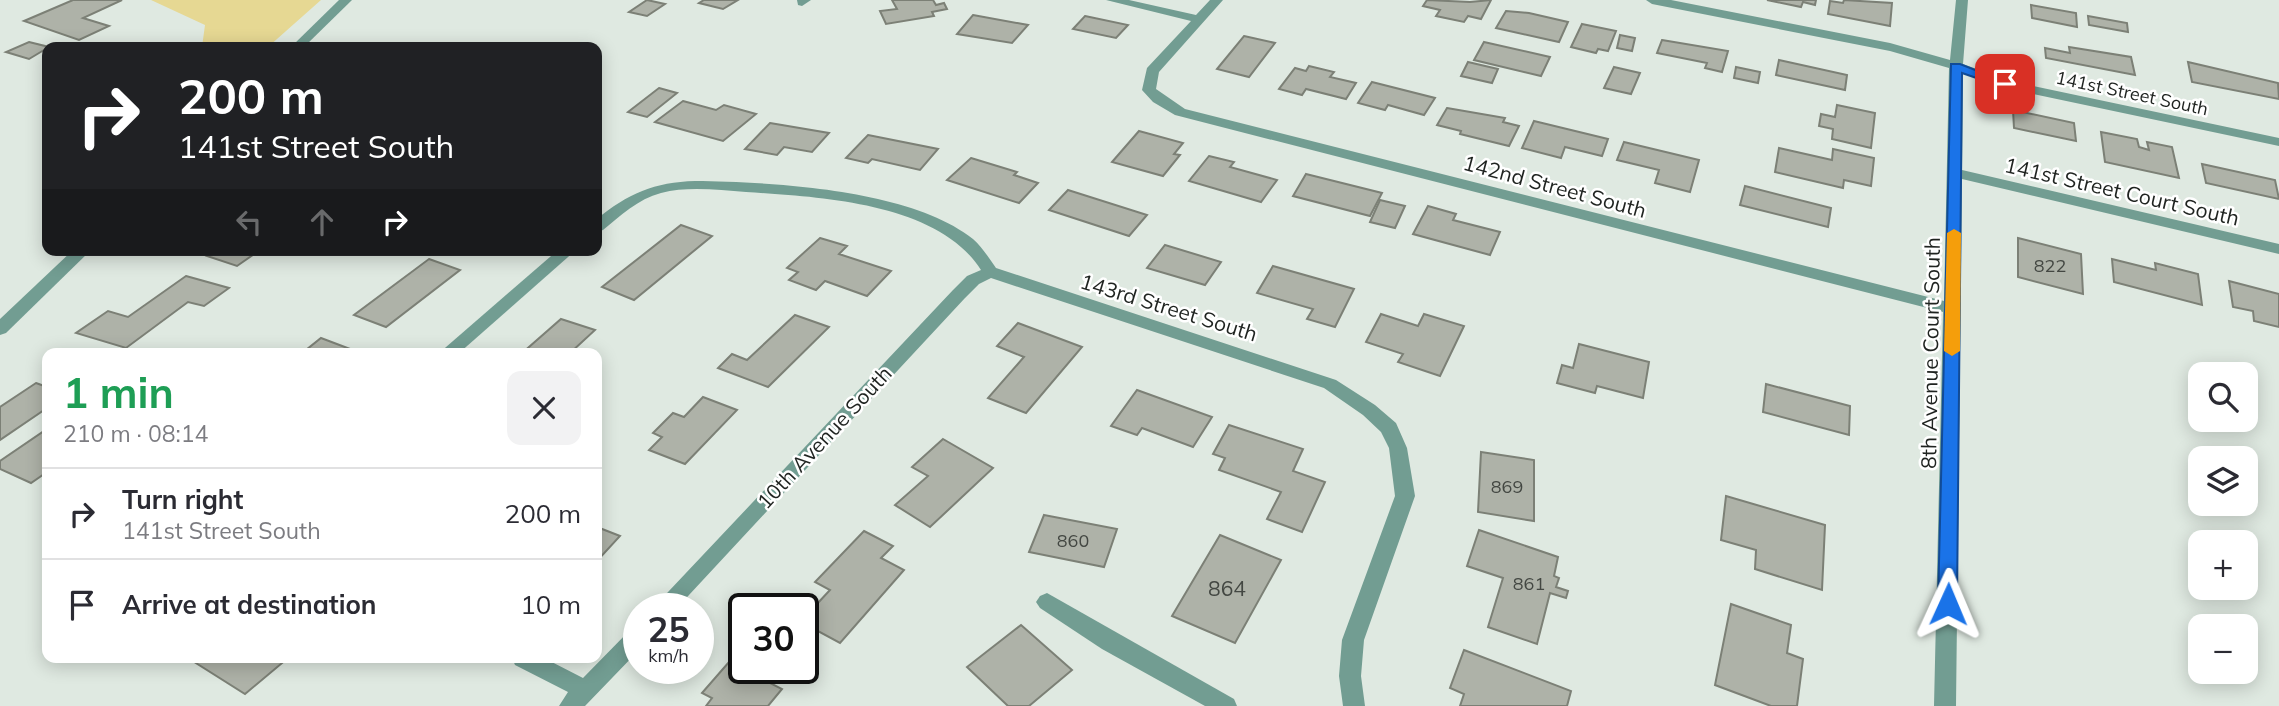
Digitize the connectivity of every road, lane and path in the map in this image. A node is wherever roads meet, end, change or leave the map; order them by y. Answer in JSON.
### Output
{"nodes":[{"id":1,"x":346,"y":0,"type":"edge"},
{"id":2,"x":1112,"y":0,"type":"edge"},
{"id":3,"x":1217,"y":0,"type":"edge"},
{"id":4,"x":1652,"y":0,"type":"edge"},
{"id":5,"x":1962,"y":0,"type":"edge"},
{"id":6,"x":1199,"y":19,"type":"junction"},
{"id":7,"x":302,"y":42,"type":"edge"},
{"id":8,"x":1956,"y":67,"type":"junction"},
{"id":9,"x":2279,"y":142,"type":"edge"},
{"id":10,"x":1955,"y":173,"type":"junction"},
{"id":11,"x":602,"y":223,"type":"edge"},
{"id":12,"x":2279,"y":248,"type":"edge"},
{"id":13,"x":77,"y":256,"type":"edge"},
{"id":14,"x":561,"y":256,"type":"edge"},
{"id":15,"x":990,"y":272,"type":"junction"},
{"id":16,"x":1952,"y":309,"type":"junction"},
{"id":17,"x":0,"y":329,"type":"edge"},
{"id":18,"x":453,"y":348,"type":"edge"},
{"id":19,"x":678,"y":593,"type":"edge"},
{"id":20,"x":1048,"y":602,"type":"dead end"},
{"id":21,"x":623,"y":652,"type":"edge"},
{"id":22,"x":530,"y":663,"type":"edge"},
{"id":23,"x":578,"y":698,"type":"edge"},
{"id":24,"x":1226,"y":706,"type":"edge"},
{"id":25,"x":1354,"y":706,"type":"edge"},
{"id":26,"x":1945,"y":706,"type":"edge"}],
"edges":[{"from":1,"to":7,"type":"street"},
{"from":2,"to":6,"type":"street"},
{"from":3,"to":6,"type":"street"},
{"from":4,"to":8,"type":"street","name":"141st Street South"},
{"from":5,"to":8,"type":"street","name":"8th Avenue Court South"},
{"from":6,"to":16,"type":"street","name":"142nd Street South"},
{"from":8,"to":9,"type":"street","name":"141st Street South"},
{"from":8,"to":10,"type":"street","name":"8th Avenue Court South"},
{"from":10,"to":12,"type":"street","name":"141st Street Court South"},
{"from":10,"to":16,"type":"street","name":"8th Avenue Court South"},
{"from":11,"to":15,"type":"street"},
{"from":13,"to":17,"type":"street"},
{"from":14,"to":18,"type":"street"},
{"from":15,"to":19,"type":"street","name":"10th Avenue South"},
{"from":15,"to":25,"type":"street","name":"143rd Street South"},
{"from":16,"to":26,"type":"street","name":"8th Avenue Court South"},
{"from":20,"to":24,"type":"street"},
{"from":21,"to":23,"type":"street"},
{"from":22,"to":23,"type":"street"}]}
